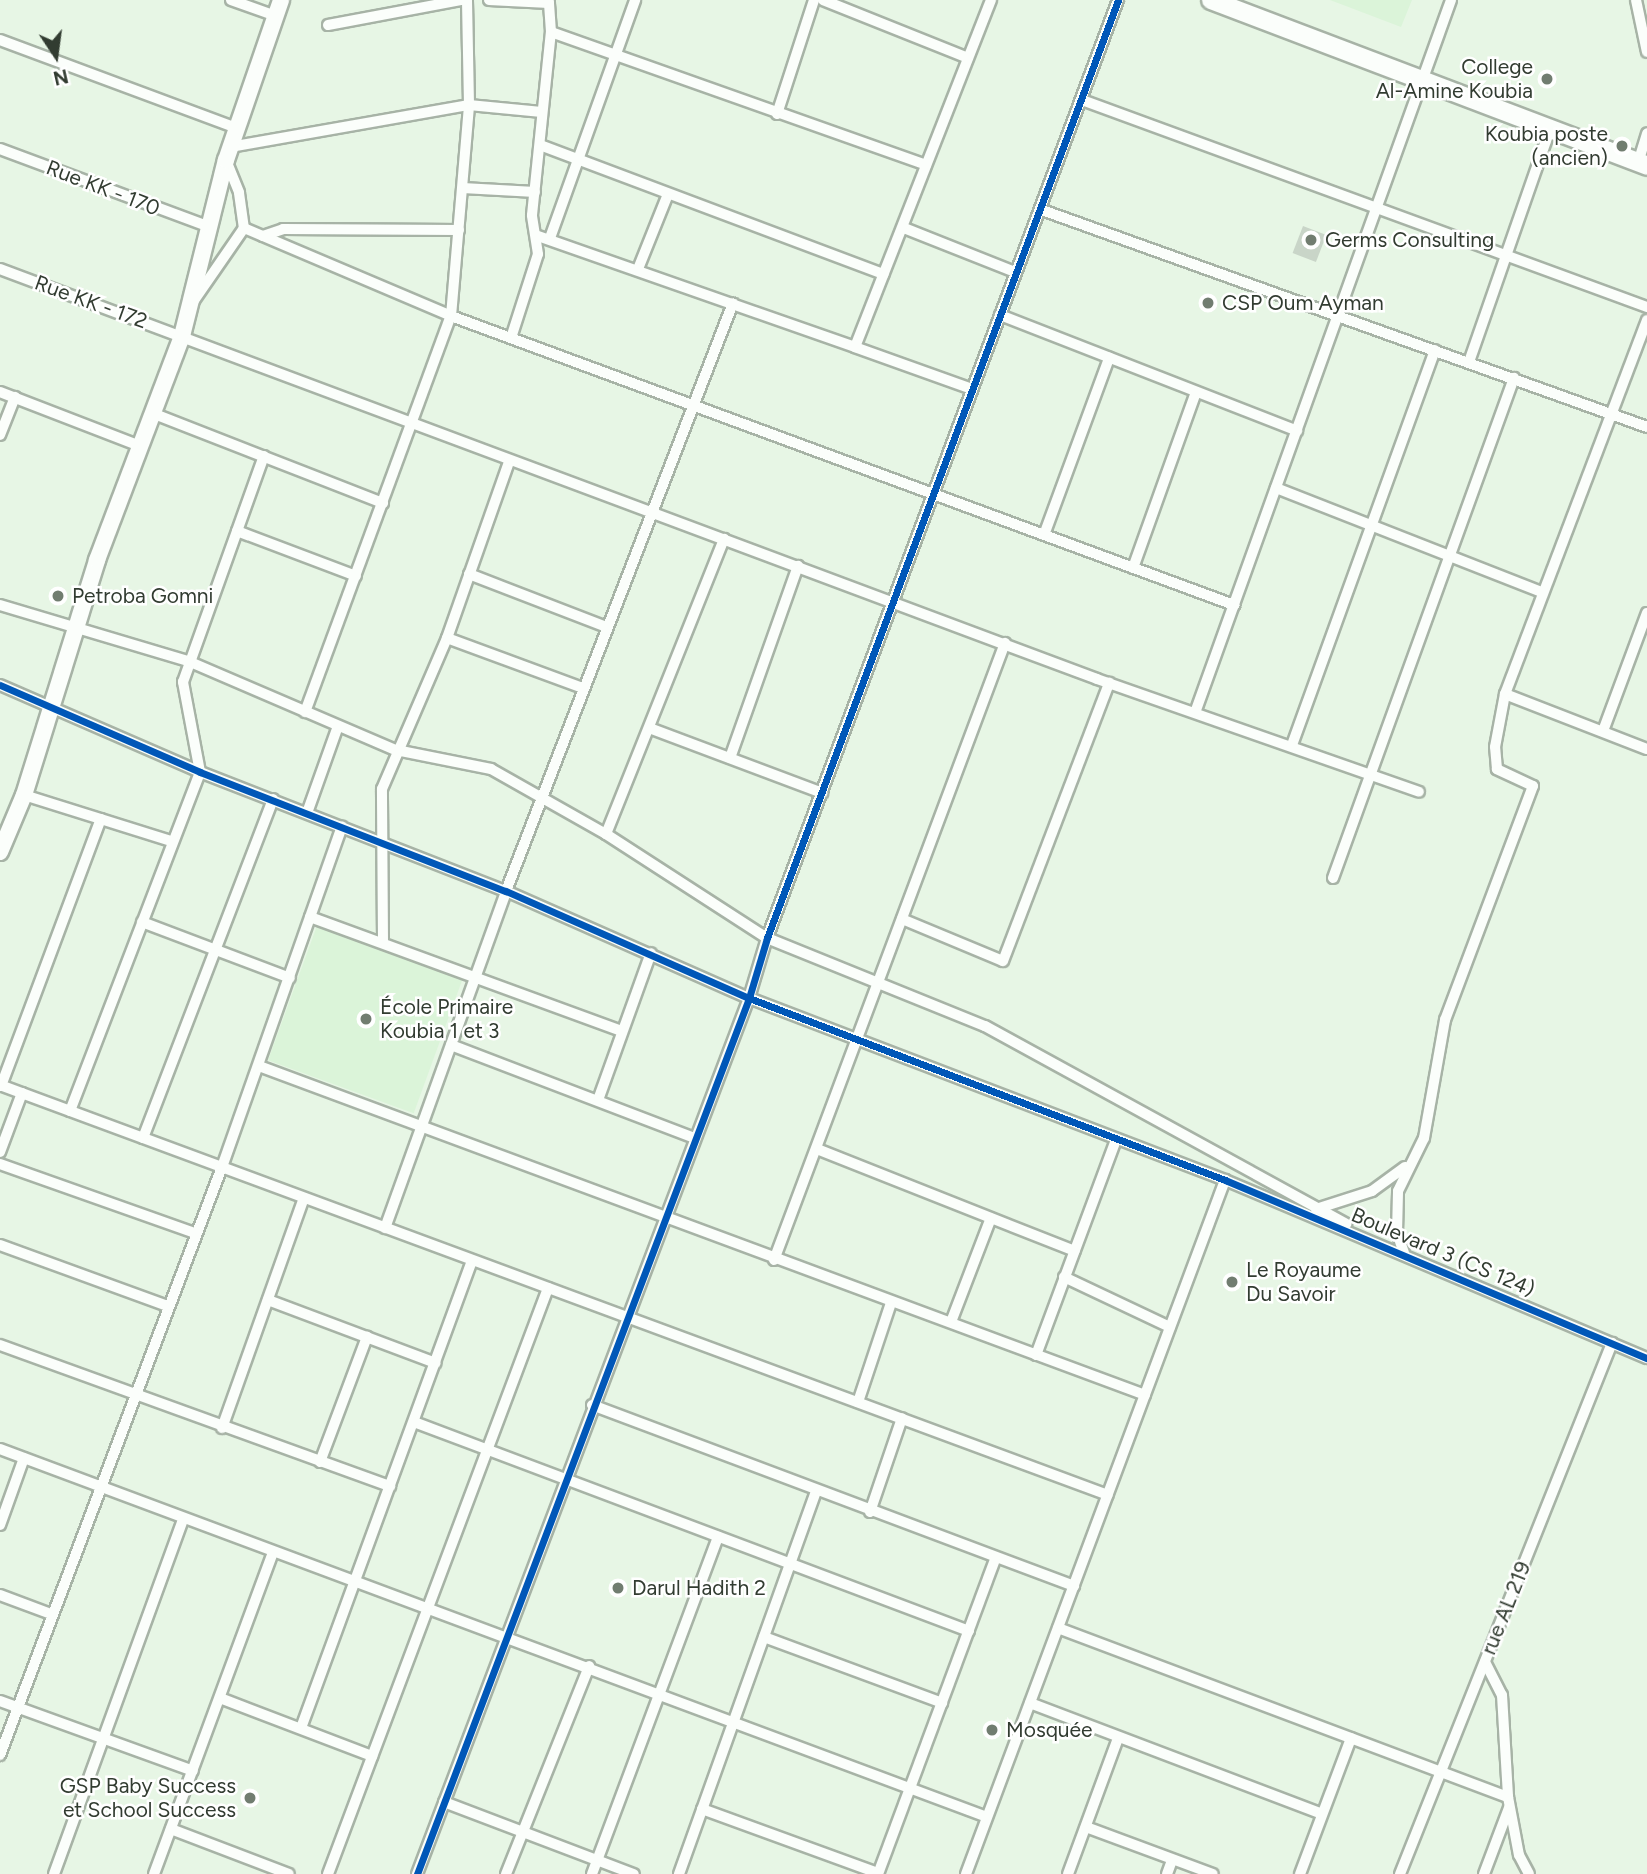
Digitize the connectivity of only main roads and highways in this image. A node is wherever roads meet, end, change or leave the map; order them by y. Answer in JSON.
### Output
{"nodes":[{"id":1,"x":1211,"y":0,"type":"edge"},
{"id":2,"x":1239,"y":5,"type":"edge"},
{"id":3,"x":1642,"y":164,"type":"edge"}],
"edges":[{"from":1,"to":2,"type":"main road"},
{"from":2,"to":3,"type":"main road"}]}
